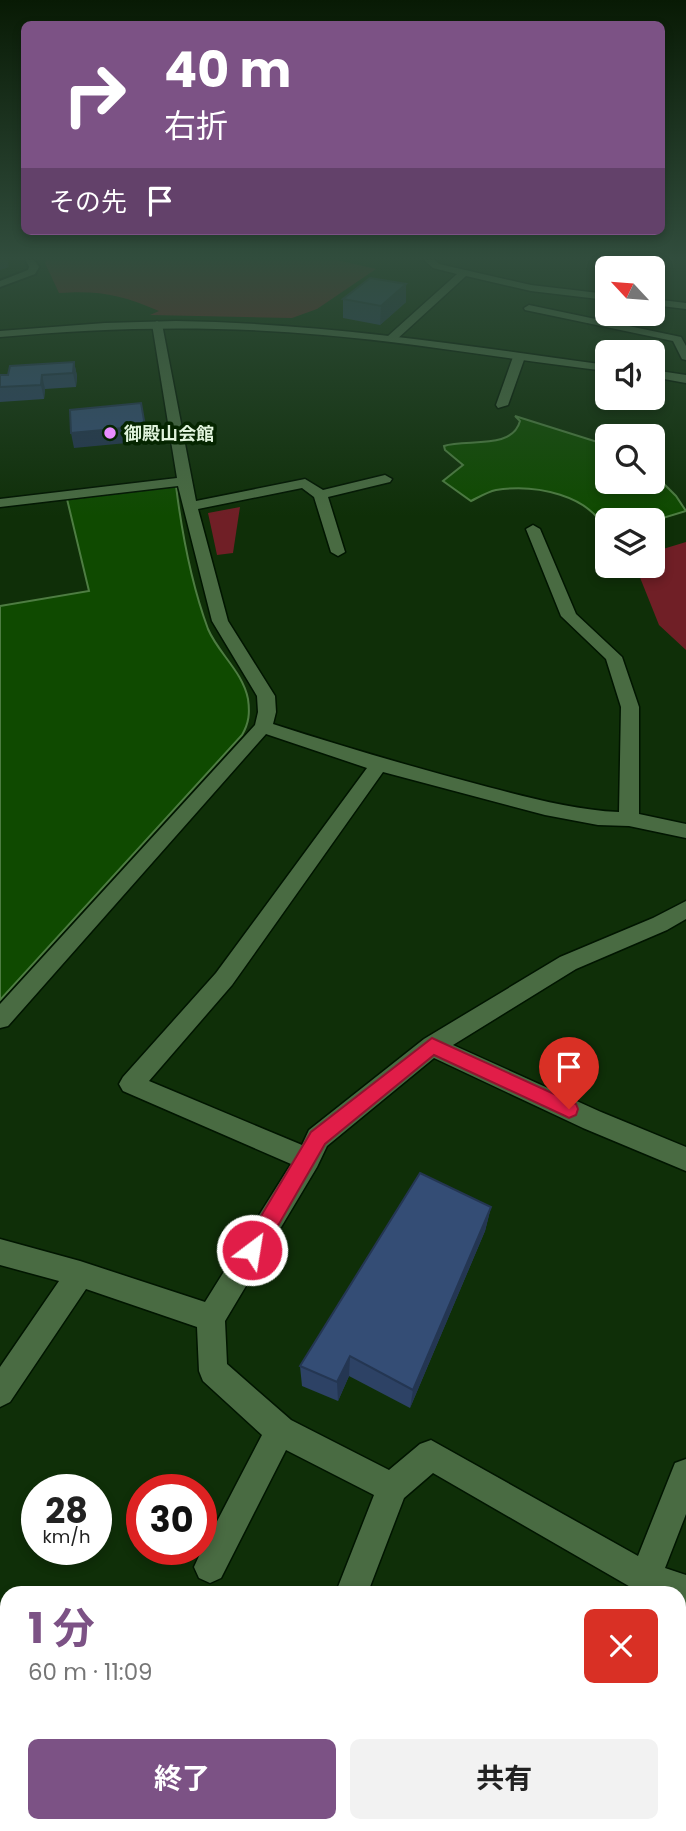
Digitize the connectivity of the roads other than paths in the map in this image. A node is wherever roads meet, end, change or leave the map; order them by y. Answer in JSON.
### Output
{"nodes":[{"id":1,"x":161,"y":345,"type":"edge"},
{"id":2,"x":445,"y":345,"type":"edge"},
{"id":3,"x":519,"y":356,"type":"junction"},
{"id":4,"x":595,"y":366,"type":"edge"},
{"id":5,"x":665,"y":375,"type":"edge"},
{"id":6,"x":686,"y":378,"type":"edge"},
{"id":7,"x":502,"y":405,"type":"dead end"},
{"id":8,"x":385,"y":479,"type":"dead end"},
{"id":9,"x":184,"y":481,"type":"junction"},
{"id":10,"x":320,"y":495,"type":"junction"},
{"id":11,"x":0,"y":503,"type":"edge"},
{"id":12,"x":192,"y":506,"type":"junction"},
{"id":13,"x":533,"y":529,"type":"dead end"},
{"id":14,"x":338,"y":552,"type":"dead end"},
{"id":15,"x":263,"y":727,"type":"junction"},
{"id":16,"x":379,"y":765,"type":"junction"},
{"id":17,"x":629,"y":819,"type":"junction"},
{"id":18,"x":686,"y":831,"type":"edge"},
{"id":19,"x":686,"y":909,"type":"edge"},
{"id":20,"x":0,"y":1019,"type":"edge"},
{"id":21,"x":432,"y":1046,"type":"junction"},
{"id":22,"x":308,"y":1159,"type":"junction"},
{"id":23,"x":686,"y":1159,"type":"edge"},
{"id":24,"x":0,"y":1252,"type":"edge"},
{"id":25,"x":80,"y":1274,"type":"junction"},
{"id":26,"x":211,"y":1318,"type":"junction"},
{"id":27,"x":0,"y":1392,"type":"edge"},
{"id":28,"x":280,"y":1431,"type":"junction"},
{"id":29,"x":686,"y":1474,"type":"edge"},
{"id":30,"x":392,"y":1488,"type":"junction"},
{"id":31,"x":210,"y":1567,"type":"dead end"},
{"id":32,"x":645,"y":1578,"type":"junction"},
{"id":33,"x":354,"y":1586,"type":"edge"},
{"id":34,"x":670,"y":1586,"type":"edge"}],
"edges":[{"from":1,"to":9,"type":"street"},
{"from":2,"to":3,"type":"street"},
{"from":3,"to":4,"type":"street"},
{"from":3,"to":7,"type":"street"},
{"from":5,"to":6,"type":"street"},
{"from":8,"to":10,"type":"street"},
{"from":9,"to":11,"type":"street"},
{"from":9,"to":12,"type":"street"},
{"from":10,"to":12,"type":"street"},
{"from":10,"to":14,"type":"street"},
{"from":12,"to":15,"type":"street"},
{"from":13,"to":17,"type":"street"},
{"from":15,"to":16,"type":"street"},
{"from":15,"to":20,"type":"street"},
{"from":16,"to":17,"type":"street"},
{"from":16,"to":22,"type":"street"},
{"from":17,"to":18,"type":"street"},
{"from":19,"to":21,"type":"street"},
{"from":21,"to":22,"type":"street"},
{"from":21,"to":23,"type":"street"},
{"from":22,"to":26,"type":"street"},
{"from":24,"to":25,"type":"street"},
{"from":25,"to":26,"type":"street"},
{"from":25,"to":27,"type":"street"},
{"from":26,"to":28,"type":"street"},
{"from":28,"to":30,"type":"street"},
{"from":28,"to":31,"type":"street"},
{"from":29,"to":32,"type":"street"},
{"from":30,"to":32,"type":"street"},
{"from":30,"to":33,"type":"street"},
{"from":32,"to":34,"type":"street"}]}
